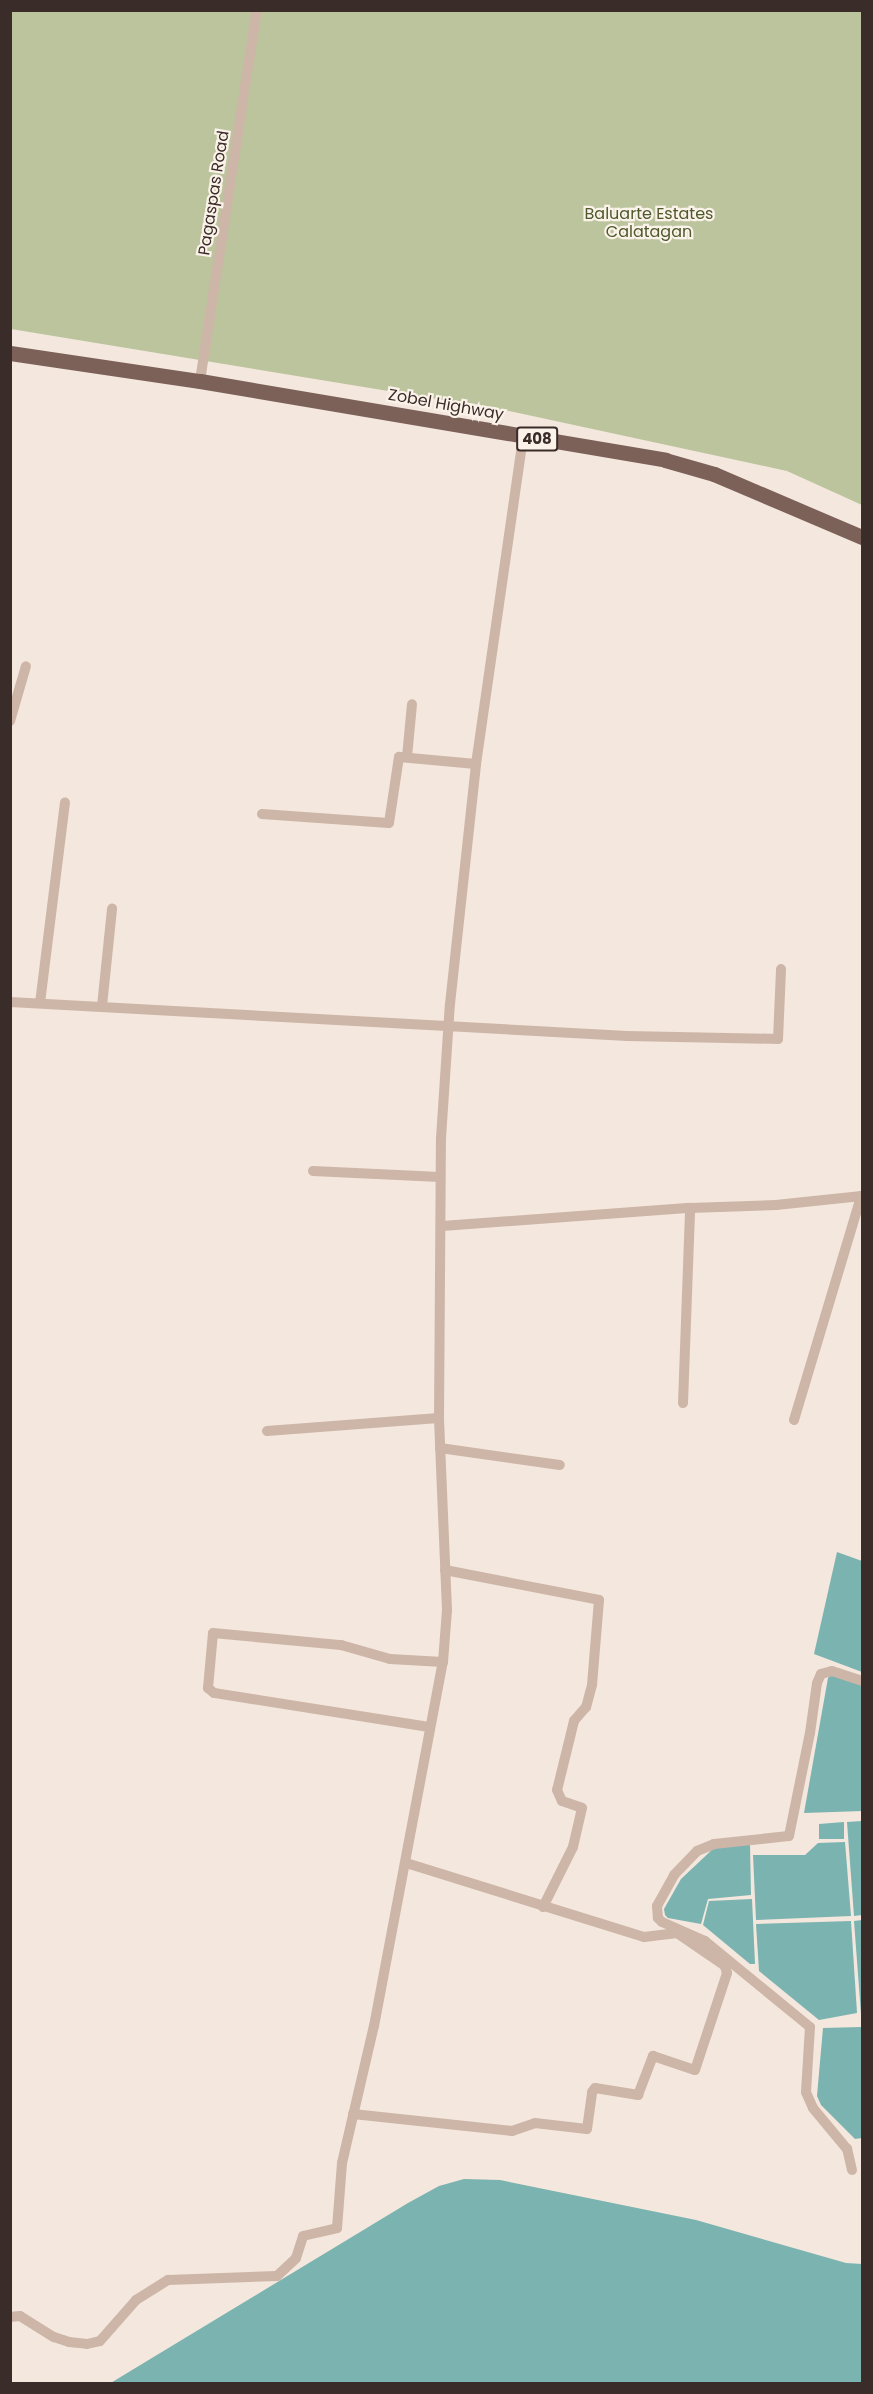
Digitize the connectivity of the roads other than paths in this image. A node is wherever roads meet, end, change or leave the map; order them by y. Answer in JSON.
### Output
{"nodes":[{"id":1,"x":257,"y":10,"type":"edge"},
{"id":2,"x":10,"y":353,"type":"edge"},
{"id":3,"x":200,"y":381,"type":"junction"},
{"id":4,"x":523,"y":437,"type":"junction"},
{"id":5,"x":862,"y":537,"type":"edge"},
{"id":6,"x":26,"y":666,"type":"dead end"},
{"id":7,"x":412,"y":704,"type":"dead end"},
{"id":8,"x":10,"y":721,"type":"edge"},
{"id":9,"x":407,"y":757,"type":"junction"},
{"id":10,"x":476,"y":764,"type":"junction"},
{"id":11,"x":65,"y":803,"type":"dead end"},
{"id":12,"x":262,"y":814,"type":"dead end"},
{"id":13,"x":112,"y":909,"type":"dead end"},
{"id":14,"x":781,"y":969,"type":"dead end"},
{"id":15,"x":10,"y":1002,"type":"edge"},
{"id":16,"x":40,"y":1003,"type":"junction"},
{"id":17,"x":102,"y":1006,"type":"junction"},
{"id":18,"x":450,"y":1024,"type":"junction"},
{"id":19,"x":313,"y":1171,"type":"dead end"},
{"id":20,"x":440,"y":1178,"type":"junction"},
{"id":21,"x":862,"y":1196,"type":"edge"},
{"id":22,"x":690,"y":1208,"type":"junction"},
{"id":23,"x":442,"y":1226,"type":"junction"},
{"id":24,"x":682,"y":1403,"type":"dead end"},
{"id":25,"x":439,"y":1418,"type":"junction"},
{"id":26,"x":794,"y":1420,"type":"dead end"},
{"id":27,"x":267,"y":1431,"type":"dead end"},
{"id":28,"x":440,"y":1448,"type":"junction"},
{"id":29,"x":560,"y":1465,"type":"dead end"},
{"id":30,"x":445,"y":1570,"type":"junction"},
{"id":31,"x":444,"y":1662,"type":"junction"},
{"id":32,"x":862,"y":1681,"type":"edge"},
{"id":33,"x":429,"y":1727,"type":"junction"},
{"id":34,"x":406,"y":1863,"type":"junction"},
{"id":35,"x":543,"y":1907,"type":"junction"},
{"id":36,"x":353,"y":2114,"type":"junction"},
{"id":37,"x":852,"y":2170,"type":"dead end"},
{"id":38,"x":10,"y":2317,"type":"edge"}],
"edges":[{"from":1,"to":3,"type":"street","name":"Pagaspas Road"},
{"from":2,"to":3,"type":"main road","name":"Zobel Highway","number":"408"},
{"from":3,"to":4,"type":"main road","name":"Zobel Highway","number":"408"},
{"from":4,"to":5,"type":"main road","name":"Zobel Highway","number":"408"},
{"from":4,"to":10,"type":"street"},
{"from":6,"to":8,"type":"street"},
{"from":7,"to":9,"type":"street"},
{"from":9,"to":10,"type":"street"},
{"from":9,"to":12,"type":"street"},
{"from":10,"to":18,"type":"street"},
{"from":11,"to":16,"type":"street"},
{"from":13,"to":17,"type":"street"},
{"from":14,"to":18,"type":"street"},
{"from":15,"to":16,"type":"street"},
{"from":16,"to":17,"type":"street"},
{"from":17,"to":18,"type":"street"},
{"from":18,"to":20,"type":"street"},
{"from":19,"to":20,"type":"street"},
{"from":20,"to":23,"type":"street"},
{"from":21,"to":22,"type":"street"},
{"from":21,"to":26,"type":"street"},
{"from":22,"to":23,"type":"street"},
{"from":22,"to":24,"type":"street"},
{"from":23,"to":25,"type":"street"},
{"from":25,"to":27,"type":"street"},
{"from":25,"to":28,"type":"street"},
{"from":28,"to":29,"type":"street"},
{"from":28,"to":30,"type":"street"},
{"from":30,"to":31,"type":"street"},
{"from":30,"to":35,"type":"street"},
{"from":31,"to":33,"type":"street"},
{"from":31,"to":33,"type":"street"},
{"from":32,"to":37,"type":"street"},
{"from":33,"to":34,"type":"street"},
{"from":34,"to":35,"type":"street"},
{"from":34,"to":36,"type":"street"},
{"from":35,"to":36,"type":"street"},
{"from":36,"to":38,"type":"street"}]}
